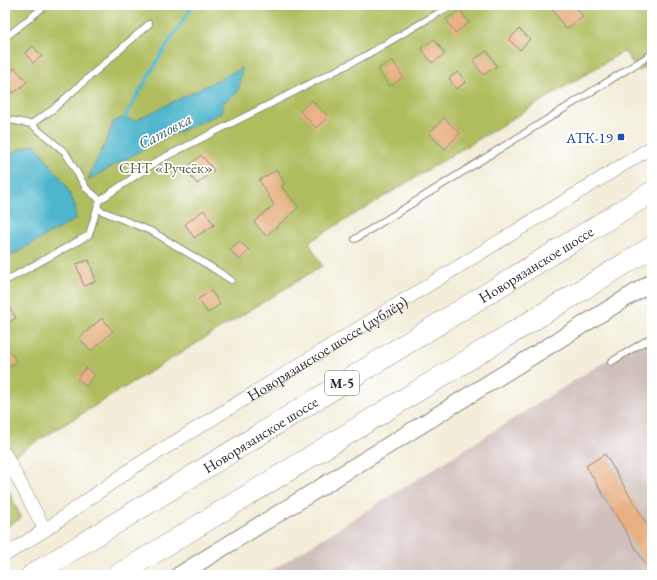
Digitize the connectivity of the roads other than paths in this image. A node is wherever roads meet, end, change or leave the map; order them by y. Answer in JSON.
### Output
{"nodes":[{"id":1,"x":46,"y":5,"type":"edge"},
{"id":2,"x":452,"y":5,"type":"edge"},
{"id":3,"x":149,"y":24,"type":"dead end"},
{"id":4,"x":5,"y":38,"type":"edge"},
{"id":5,"x":652,"y":54,"type":"edge"},
{"id":6,"x":5,"y":119,"type":"edge"},
{"id":7,"x":30,"y":124,"type":"junction"},
{"id":8,"x":652,"y":147,"type":"edge"},
{"id":9,"x":652,"y":192,"type":"edge"},
{"id":10,"x":100,"y":200,"type":"junction"},
{"id":11,"x":97,"y":209,"type":"junction"},
{"id":12,"x":355,"y":239,"type":"dead end"},
{"id":13,"x":652,"y":247,"type":"edge"},
{"id":14,"x":231,"y":280,"type":"dead end"},
{"id":15,"x":5,"y":281,"type":"edge"},
{"id":16,"x":652,"y":282,"type":"edge"},
{"id":17,"x":649,"y":339,"type":"edge"},
{"id":18,"x":652,"y":349,"type":"edge"},
{"id":19,"x":611,"y":362,"type":"dead end"},
{"id":20,"x":5,"y":454,"type":"edge"},
{"id":21,"x":45,"y":530,"type":"junction"},
{"id":22,"x":5,"y":555,"type":"edge"},
{"id":23,"x":32,"y":575,"type":"edge"},
{"id":24,"x":118,"y":575,"type":"edge"},
{"id":25,"x":179,"y":575,"type":"edge"}],
"edges":[{"from":1,"to":4,"type":"lane"},
{"from":2,"to":10,"type":"lane"},
{"from":3,"to":7,"type":"lane"},
{"from":5,"to":12,"type":"lane"},
{"from":6,"to":7,"type":"lane"},
{"from":7,"to":10,"type":"lane"},
{"from":8,"to":21,"type":"street","name":"Новорязанское шоссе (дублёр)"},
{"from":9,"to":23,"type":"highway","name":"Новорязанское шоссе","number":"М-5"},
{"from":10,"to":11,"type":"lane"},
{"from":11,"to":14,"type":"lane"},
{"from":11,"to":15,"type":"lane"},
{"from":13,"to":24,"type":"highway"},
{"from":16,"to":25,"type":"street"},
{"from":17,"to":18,"type":"lane"},
{"from":17,"to":19,"type":"lane"},
{"from":20,"to":21,"type":"street"},
{"from":21,"to":22,"type":"street","name":"Новорязанское шоссе (дублёр)"}]}
